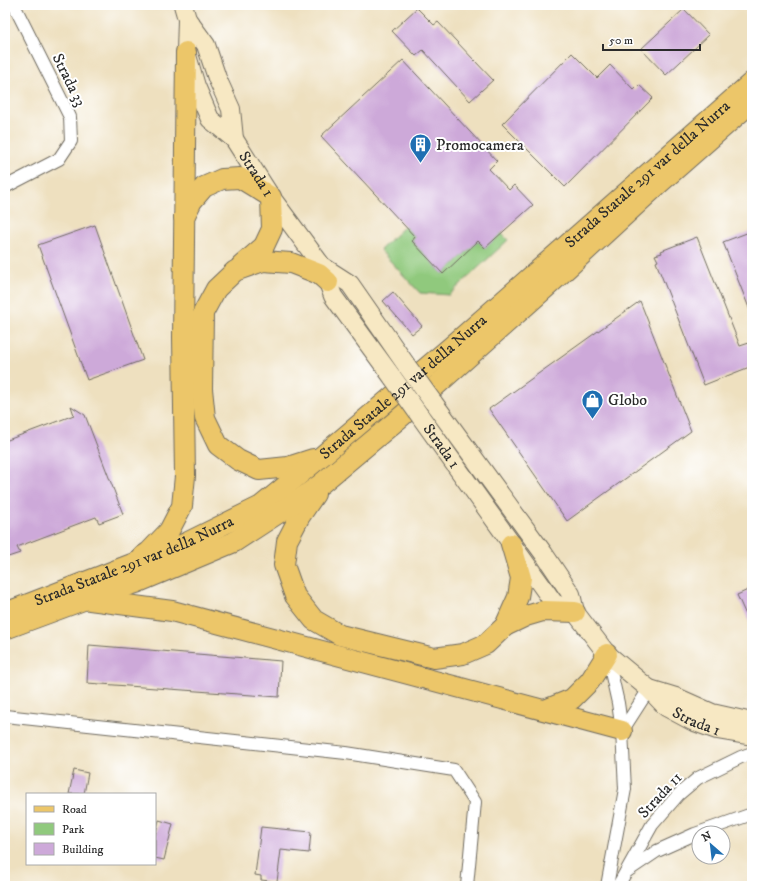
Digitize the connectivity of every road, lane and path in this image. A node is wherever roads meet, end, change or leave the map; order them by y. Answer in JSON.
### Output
{"nodes":[{"id":1,"x":14,"y":5,"type":"edge"},
{"id":2,"x":185,"y":12,"type":"edge"},
{"id":3,"x":186,"y":52,"type":"junction"},
{"id":4,"x":752,"y":82,"type":"edge"},
{"id":5,"x":752,"y":102,"type":"edge"},
{"id":6,"x":234,"y":139,"type":"junction"},
{"id":7,"x":5,"y":187,"type":"edge"},
{"id":8,"x":271,"y":197,"type":"junction"},
{"id":9,"x":184,"y":217,"type":"junction"},
{"id":10,"x":235,"y":271,"type":"junction"},
{"id":11,"x":325,"y":274,"type":"junction"},
{"id":12,"x":322,"y":456,"type":"junction"},
{"id":13,"x":322,"y":483,"type":"junction"},
{"id":14,"x":511,"y":544,"type":"junction"},
{"id":15,"x":127,"y":566,"type":"junction"},
{"id":16,"x":86,"y":599,"type":"junction"},
{"id":17,"x":575,"y":612,"type":"junction"},
{"id":18,"x":5,"y":613,"type":"edge"},
{"id":19,"x":505,"y":626,"type":"junction"},
{"id":20,"x":5,"y":630,"type":"edge"},
{"id":21,"x":607,"y":654,"type":"junction"},
{"id":22,"x":649,"y":689,"type":"junction"},
{"id":23,"x":545,"y":710,"type":"junction"},
{"id":24,"x":5,"y":716,"type":"edge"},
{"id":25,"x":752,"y":722,"type":"edge"},
{"id":26,"x":622,"y":731,"type":"junction"},
{"id":27,"x":752,"y":736,"type":"edge"},
{"id":28,"x":752,"y":753,"type":"edge"},
{"id":29,"x":752,"y":814,"type":"edge"},
{"id":30,"x":624,"y":874,"type":"junction"},
{"id":31,"x":467,"y":886,"type":"edge"},
{"id":32,"x":607,"y":886,"type":"edge"},
{"id":33,"x":618,"y":886,"type":"edge"}],
"edges":[{"from":1,"to":7,"type":"street","name":"Strada 33"},
{"from":2,"to":3,"type":"street","name":"Strada 1"},
{"from":2,"to":6,"type":"street","name":"Strada 1"},
{"from":3,"to":6,"type":"street","name":"Strada 1"},
{"from":3,"to":9,"type":"main road"},
{"from":4,"to":12,"type":"main road","name":"Strada Statale 291 var della Nurra"},
{"from":5,"to":13,"type":"main road","name":"Strada Statale 291 var della Nurra"},
{"from":6,"to":8,"type":"street","name":"Strada 1"},
{"from":8,"to":9,"type":"main road"},
{"from":8,"to":10,"type":"main road"},
{"from":8,"to":11,"type":"street","name":"Strada 1"},
{"from":9,"to":15,"type":"main road"},
{"from":10,"to":11,"type":"main road"},
{"from":10,"to":12,"type":"main road"},
{"from":11,"to":14,"type":"street","name":"Strada 1","bridge":true},
{"from":11,"to":17,"type":"street","name":"Strada 1","bridge":true},
{"from":12,"to":15,"type":"main road","name":"Strada Statale 291 var della Nurra"},
{"from":13,"to":16,"type":"main road","name":"Strada Statale 291 var della Nurra"},
{"from":13,"to":19,"type":"main road"},
{"from":14,"to":17,"type":"street","name":"Strada 1"},
{"from":14,"to":19,"type":"main road"},
{"from":15,"to":18,"type":"main road","name":"Strada Statale 291 var della Nurra"},
{"from":16,"to":20,"type":"main road","name":"Strada Statale 291 var della Nurra"},
{"from":16,"to":23,"type":"main road"},
{"from":17,"to":19,"type":"main road"},
{"from":17,"to":21,"type":"street","name":"Strada 1"},
{"from":21,"to":22,"type":"street","name":"Strada 1"},
{"from":21,"to":23,"type":"main road"},
{"from":21,"to":26,"type":"street","name":"Strada 11"},
{"from":22,"to":25,"type":"street","name":"Strada 1"},
{"from":22,"to":26,"type":"street"},
{"from":22,"to":27,"type":"street","name":"Strada 1"},
{"from":23,"to":26,"type":"main road"},
{"from":24,"to":31,"type":"street"},
{"from":26,"to":32,"type":"street","name":"Strada 11"},
{"from":28,"to":30,"type":"street","name":"Strada 11"},
{"from":29,"to":30,"type":"street"},
{"from":30,"to":33,"type":"street","name":"Strada 11"}]}
